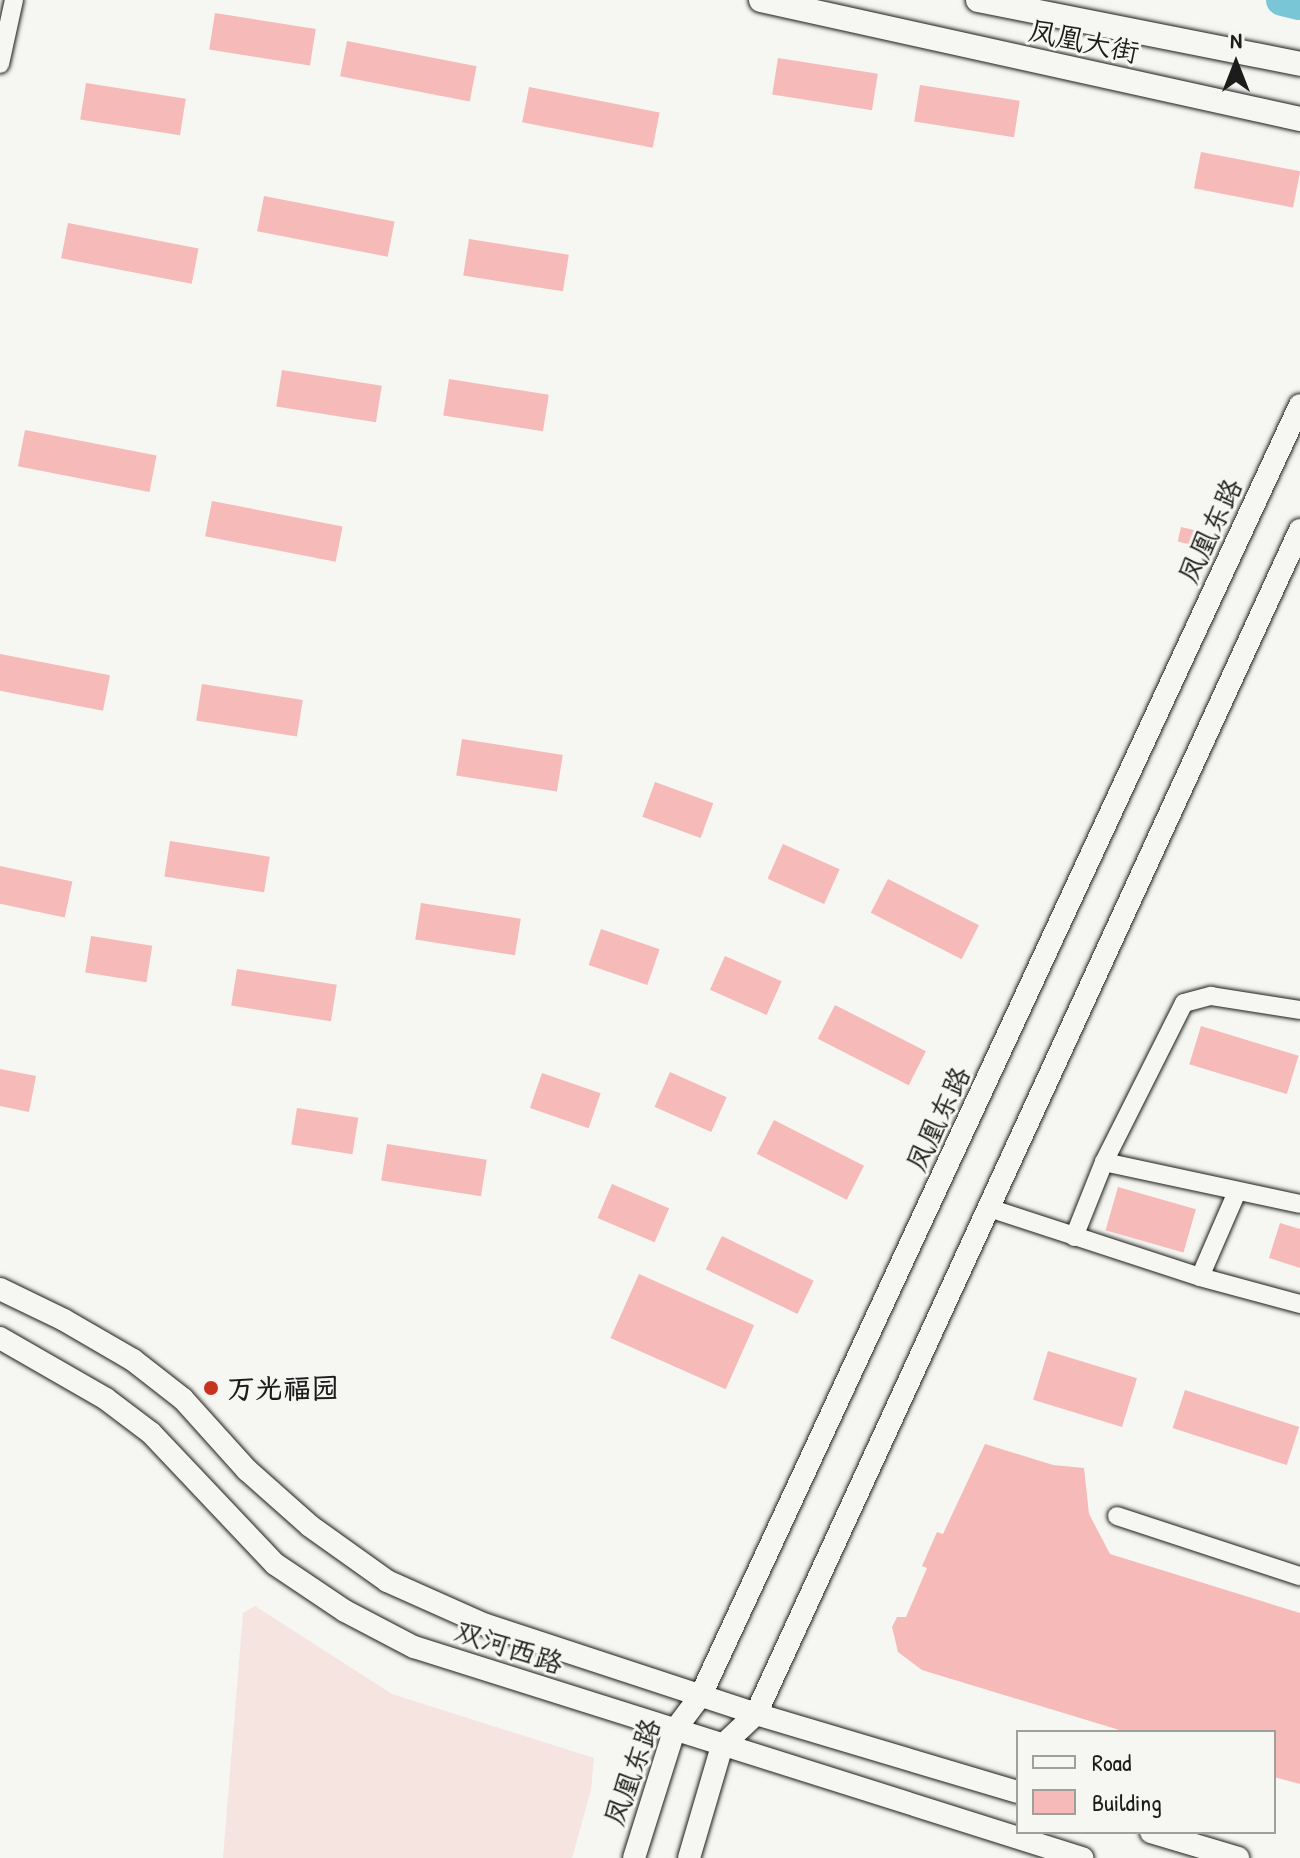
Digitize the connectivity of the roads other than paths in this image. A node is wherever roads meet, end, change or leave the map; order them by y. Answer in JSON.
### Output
{"nodes":[{"id":1,"x":14,"y":0,"type":"edge"},
{"id":2,"x":761,"y":0,"type":"edge"},
{"id":3,"x":978,"y":0,"type":"edge"},
{"id":4,"x":0,"y":64,"type":"edge"},
{"id":5,"x":1300,"y":64,"type":"edge"},
{"id":6,"x":1300,"y":119,"type":"edge"},
{"id":7,"x":1300,"y":405,"type":"edge"},
{"id":8,"x":1300,"y":530,"type":"edge"},
{"id":9,"x":1300,"y":1010,"type":"edge"},
{"id":10,"x":1104,"y":1162,"type":"junction"},
{"id":11,"x":1237,"y":1192,"type":"junction"},
{"id":12,"x":1300,"y":1204,"type":"edge"},
{"id":13,"x":989,"y":1208,"type":"junction"},
{"id":14,"x":1074,"y":1237,"type":"junction"},
{"id":15,"x":1200,"y":1277,"type":"junction"},
{"id":16,"x":0,"y":1289,"type":"edge"},
{"id":17,"x":1300,"y":1304,"type":"edge"},
{"id":18,"x":0,"y":1338,"type":"edge"},
{"id":19,"x":1117,"y":1516,"type":"dead end"},
{"id":20,"x":1300,"y":1576,"type":"edge"},
{"id":21,"x":701,"y":1695,"type":"junction"},
{"id":22,"x":756,"y":1714,"type":"junction"},
{"id":23,"x":674,"y":1731,"type":"junction"},
{"id":24,"x":722,"y":1746,"type":"junction"},
{"id":25,"x":1016,"y":1791,"type":"edge"},
{"id":26,"x":1158,"y":1834,"type":"edge"},
{"id":27,"x":634,"y":1858,"type":"edge"},
{"id":28,"x":689,"y":1858,"type":"edge"},
{"id":29,"x":1082,"y":1858,"type":"edge"},
{"id":30,"x":1238,"y":1858,"type":"edge"}],
"edges":[{"from":1,"to":4,"type":"street"},
{"from":2,"to":6,"type":"main road","name":"凤凰大街"},
{"from":3,"to":5,"type":"main road","name":"凤凰大街"},
{"from":7,"to":21,"type":"street","name":"凤凰东路"},
{"from":8,"to":13,"type":"street"},
{"from":9,"to":10,"type":"street"},
{"from":10,"to":11,"type":"street"},
{"from":10,"to":14,"type":"street"},
{"from":11,"to":12,"type":"street"},
{"from":11,"to":15,"type":"street"},
{"from":13,"to":14,"type":"street"},
{"from":13,"to":22,"type":"street"},
{"from":14,"to":15,"type":"street"},
{"from":15,"to":17,"type":"street"},
{"from":16,"to":21,"type":"street","name":"双河西路"},
{"from":18,"to":23,"type":"street","name":"双河西路"},
{"from":19,"to":20,"type":"street"},
{"from":21,"to":22,"type":"street","name":"双河西路"},
{"from":21,"to":23,"type":"street","name":"凤凰东路"},
{"from":22,"to":24,"type":"street"},
{"from":22,"to":25,"type":"street","name":"双河西路"},
{"from":23,"to":24,"type":"street","name":"双河西路"},
{"from":23,"to":27,"type":"street","name":"凤凰东路"},
{"from":24,"to":28,"type":"street"},
{"from":24,"to":29,"type":"street","name":"双河西路"},
{"from":26,"to":30,"type":"street"}]}
